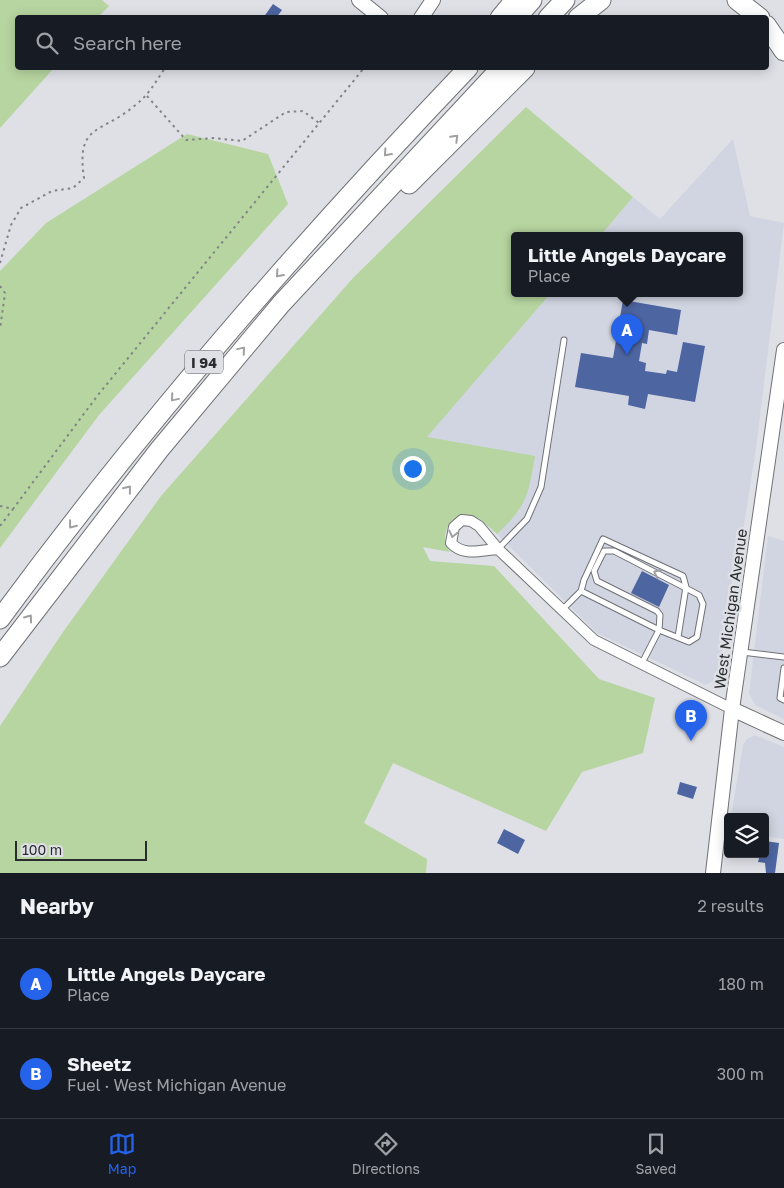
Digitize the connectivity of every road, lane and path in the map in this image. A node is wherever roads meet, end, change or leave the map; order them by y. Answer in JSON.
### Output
{"nodes":[{"id":1,"x":360,"y":0,"type":"edge"},
{"id":2,"x":433,"y":0,"type":"edge"},
{"id":3,"x":515,"y":0,"type":"edge"},
{"id":4,"x":532,"y":0,"type":"edge"},
{"id":5,"x":565,"y":0,"type":"edge"},
{"id":6,"x":601,"y":0,"type":"edge"},
{"id":7,"x":737,"y":0,"type":"edge"},
{"id":8,"x":378,"y":15,"type":"edge"},
{"id":9,"x":423,"y":15,"type":"edge"},
{"id":10,"x":502,"y":15,"type":"edge"},
{"id":11,"x":519,"y":15,"type":"edge"},
{"id":12,"x":551,"y":15,"type":"edge"},
{"id":13,"x":582,"y":15,"type":"edge"},
{"id":14,"x":756,"y":15,"type":"edge"},
{"id":15,"x":769,"y":29,"type":"edge"},
{"id":16,"x":784,"y":51,"type":"edge"},
{"id":17,"x":164,"y":70,"type":"edge"},
{"id":18,"x":362,"y":70,"type":"edge"},
{"id":19,"x":457,"y":70,"type":"edge"},
{"id":20,"x":466,"y":70,"type":"edge"},
{"id":21,"x":499,"y":70,"type":"edge"},
{"id":22,"x":523,"y":70,"type":"edge"},
{"id":23,"x":147,"y":96,"type":"junction"},
{"id":24,"x":421,"y":118,"type":"junction"},
{"id":25,"x":319,"y":124,"type":"junction"},
{"id":26,"x":0,"y":263,"type":"edge"},
{"id":27,"x":0,"y":286,"type":"edge"},
{"id":28,"x":281,"y":304,"type":"junction"},
{"id":29,"x":0,"y":329,"type":"edge"},
{"id":30,"x":564,"y":340,"type":"dead end"},
{"id":31,"x":784,"y":350,"type":"edge"},
{"id":32,"x":0,"y":506,"type":"edge"},
{"id":33,"x":13,"y":509,"type":"junction"},
{"id":34,"x":0,"y":526,"type":"edge"},
{"id":35,"x":498,"y":549,"type":"junction"},
{"id":36,"x":686,"y":588,"type":"junction"},
{"id":37,"x":581,"y":591,"type":"junction"},
{"id":38,"x":562,"y":610,"type":"junction"},
{"id":39,"x":0,"y":619,"type":"edge"},
{"id":40,"x":659,"y":630,"type":"junction"},
{"id":41,"x":678,"y":637,"type":"junction"},
{"id":42,"x":740,"y":652,"type":"junction"},
{"id":43,"x":0,"y":657,"type":"edge"},
{"id":44,"x":784,"y":657,"type":"edge"},
{"id":45,"x":642,"y":663,"type":"junction"},
{"id":46,"x":784,"y":668,"type":"edge"},
{"id":47,"x":783,"y":687,"type":"edge"},
{"id":48,"x":784,"y":700,"type":"edge"},
{"id":49,"x":732,"y":709,"type":"junction"},
{"id":50,"x":781,"y":729,"type":"edge"},
{"id":51,"x":713,"y":873,"type":"edge"}],
"edges":[{"from":1,"to":8,"type":"main road"},
{"from":2,"to":9,"type":"main road"},
{"from":3,"to":10,"type":"highway"},
{"from":4,"to":11,"type":"highway"},
{"from":5,"to":12,"type":"highway"},
{"from":6,"to":13,"type":"highway"},
{"from":7,"to":14,"type":"highway"},
{"from":15,"to":16,"type":"highway"},
{"from":17,"to":23,"type":"path"},
{"from":18,"to":25,"type":"path"},
{"from":19,"to":24,"type":"highway"},
{"from":20,"to":24,"type":"highway","number":"I 94"},
{"from":21,"to":28,"type":"highway","number":"I 94"},
{"from":28,"to":22,"type":"highway","one_way":true},
{"from":23,"to":25,"type":"path"},
{"from":23,"to":26,"type":"path"},
{"from":24,"to":39,"type":"highway","number":"I 94","one_way":true},
{"from":25,"to":33,"type":"path"},
{"from":27,"to":29,"type":"path"},
{"from":43,"to":28,"type":"highway","number":"I 94","one_way":true},
{"from":30,"to":35,"type":"lane"},
{"from":31,"to":42,"type":"main road","name":"West Michigan Avenue"},
{"from":32,"to":33,"type":"path"},
{"from":33,"to":34,"type":"path"},
{"from":35,"to":35,"type":"street","one_way":true},
{"from":35,"to":38,"type":"street"},
{"from":36,"to":37,"type":"lane"},
{"from":36,"to":40,"type":"lane","one_way":true},
{"from":36,"to":41,"type":"lane"},
{"from":36,"to":41,"type":"lane"},
{"from":37,"to":38,"type":"lane"},
{"from":37,"to":40,"type":"lane"},
{"from":38,"to":45,"type":"street"},
{"from":40,"to":41,"type":"lane"},
{"from":40,"to":45,"type":"lane"},
{"from":42,"to":44,"type":"lane"},
{"from":42,"to":49,"type":"main road","name":"West Michigan Avenue"},
{"from":45,"to":49,"type":"street"},
{"from":46,"to":47,"type":"lane"},
{"from":47,"to":48,"type":"lane"},
{"from":49,"to":50,"type":"main road"},
{"from":49,"to":51,"type":"main road","name":"West Michigan Avenue"}]}
